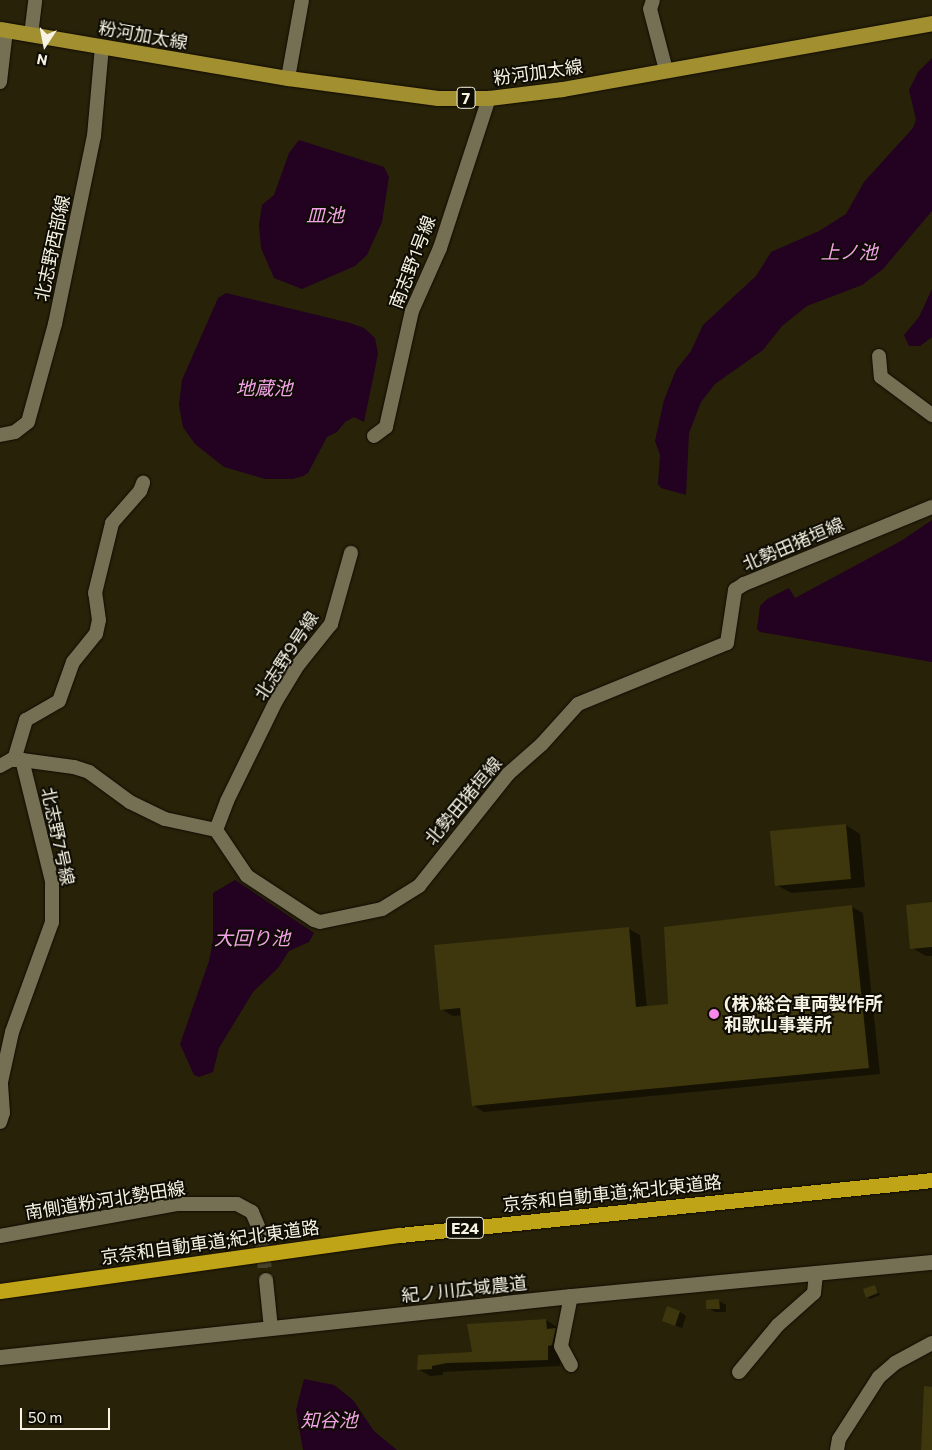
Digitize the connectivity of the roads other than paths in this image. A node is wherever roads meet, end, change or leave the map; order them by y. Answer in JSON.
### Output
{"nodes":[{"id":1,"x":35,"y":0,"type":"edge"},
{"id":2,"x":302,"y":0,"type":"edge"},
{"id":3,"x":653,"y":0,"type":"edge"},
{"id":4,"x":932,"y":23,"type":"edge"},
{"id":5,"x":3,"y":30,"type":"edge"},
{"id":6,"x":31,"y":34,"type":"junction"},
{"id":7,"x":102,"y":47,"type":"junction"},
{"id":8,"x":666,"y":70,"type":"junction"},
{"id":9,"x":288,"y":78,"type":"junction"},
{"id":10,"x":0,"y":82,"type":"edge"},
{"id":11,"x":489,"y":98,"type":"junction"},
{"id":12,"x":879,"y":356,"type":"dead end"},
{"id":13,"x":932,"y":416,"type":"edge"},
{"id":14,"x":0,"y":435,"type":"edge"},
{"id":15,"x":374,"y":436,"type":"dead end"},
{"id":16,"x":143,"y":483,"type":"dead end"},
{"id":17,"x":932,"y":507,"type":"edge"},
{"id":18,"x":351,"y":553,"type":"dead end"},
{"id":19,"x":18,"y":760,"type":"junction"},
{"id":20,"x":0,"y":766,"type":"edge"},
{"id":21,"x":216,"y":830,"type":"junction"},
{"id":22,"x":0,"y":1122,"type":"edge"},
{"id":23,"x":932,"y":1180,"type":"edge"},
{"id":24,"x":261,"y":1233,"type":"tunnel mouth"},
{"id":25,"x":0,"y":1236,"type":"edge"},
{"id":26,"x":932,"y":1262,"type":"edge"},
{"id":27,"x":816,"y":1275,"type":"junction"},
{"id":28,"x":266,"y":1280,"type":"tunnel mouth"},
{"id":29,"x":0,"y":1291,"type":"edge"},
{"id":30,"x":571,"y":1296,"type":"junction"},
{"id":31,"x":271,"y":1328,"type":"junction"},
{"id":32,"x":932,"y":1343,"type":"edge"},
{"id":33,"x":0,"y":1357,"type":"edge"},
{"id":34,"x":571,"y":1365,"type":"dead end"},
{"id":35,"x":739,"y":1372,"type":"dead end"},
{"id":36,"x":837,"y":1450,"type":"edge"}],
"edges":[{"from":1,"to":6,"type":"street"},
{"from":2,"to":9,"type":"street"},
{"from":3,"to":8,"type":"street"},
{"from":4,"to":8,"type":"main road","name":"粉河加太線","number":"7"},
{"from":5,"to":6,"type":"main road","name":"粉河加太線","number":"7"},
{"from":5,"to":10,"type":"street"},
{"from":6,"to":7,"type":"main road","name":"粉河加太線","number":"7"},
{"from":7,"to":9,"type":"main road","name":"粉河加太線","number":"7"},
{"from":7,"to":14,"type":"street","name":"北志野西部線"},
{"from":8,"to":11,"type":"main road","name":"粉河加太線","number":"7"},
{"from":9,"to":11,"type":"main road","name":"粉河加太線","number":"7"},
{"from":11,"to":15,"type":"street","name":"南志野1号線"},
{"from":12,"to":13,"type":"street"},
{"from":16,"to":19,"type":"street"},
{"from":17,"to":21,"type":"street","name":"北勢田猪垣線"},
{"from":18,"to":21,"type":"street","name":"北志野9号線"},
{"from":19,"to":20,"type":"street"},
{"from":19,"to":21,"type":"street"},
{"from":19,"to":22,"type":"street","name":"北志野7号線"},
{"from":23,"to":29,"type":"highway","name":"京奈和自動車道;紀北東道路","number":"E24"},
{"from":24,"to":25,"type":"street","name":"南側道粉河北勢田線"},
{"from":26,"to":27,"type":"street","name":"紀ノ川広域農道"},
{"from":27,"to":30,"type":"street","name":"紀ノ川広域農道"},
{"from":27,"to":35,"type":"street"},
{"from":28,"to":31,"type":"street"},
{"from":30,"to":31,"type":"street","name":"紀ノ川広域農道"},
{"from":30,"to":34,"type":"street"},
{"from":31,"to":33,"type":"street","name":"紀ノ川広域農道"},
{"from":32,"to":36,"type":"street"}]}
